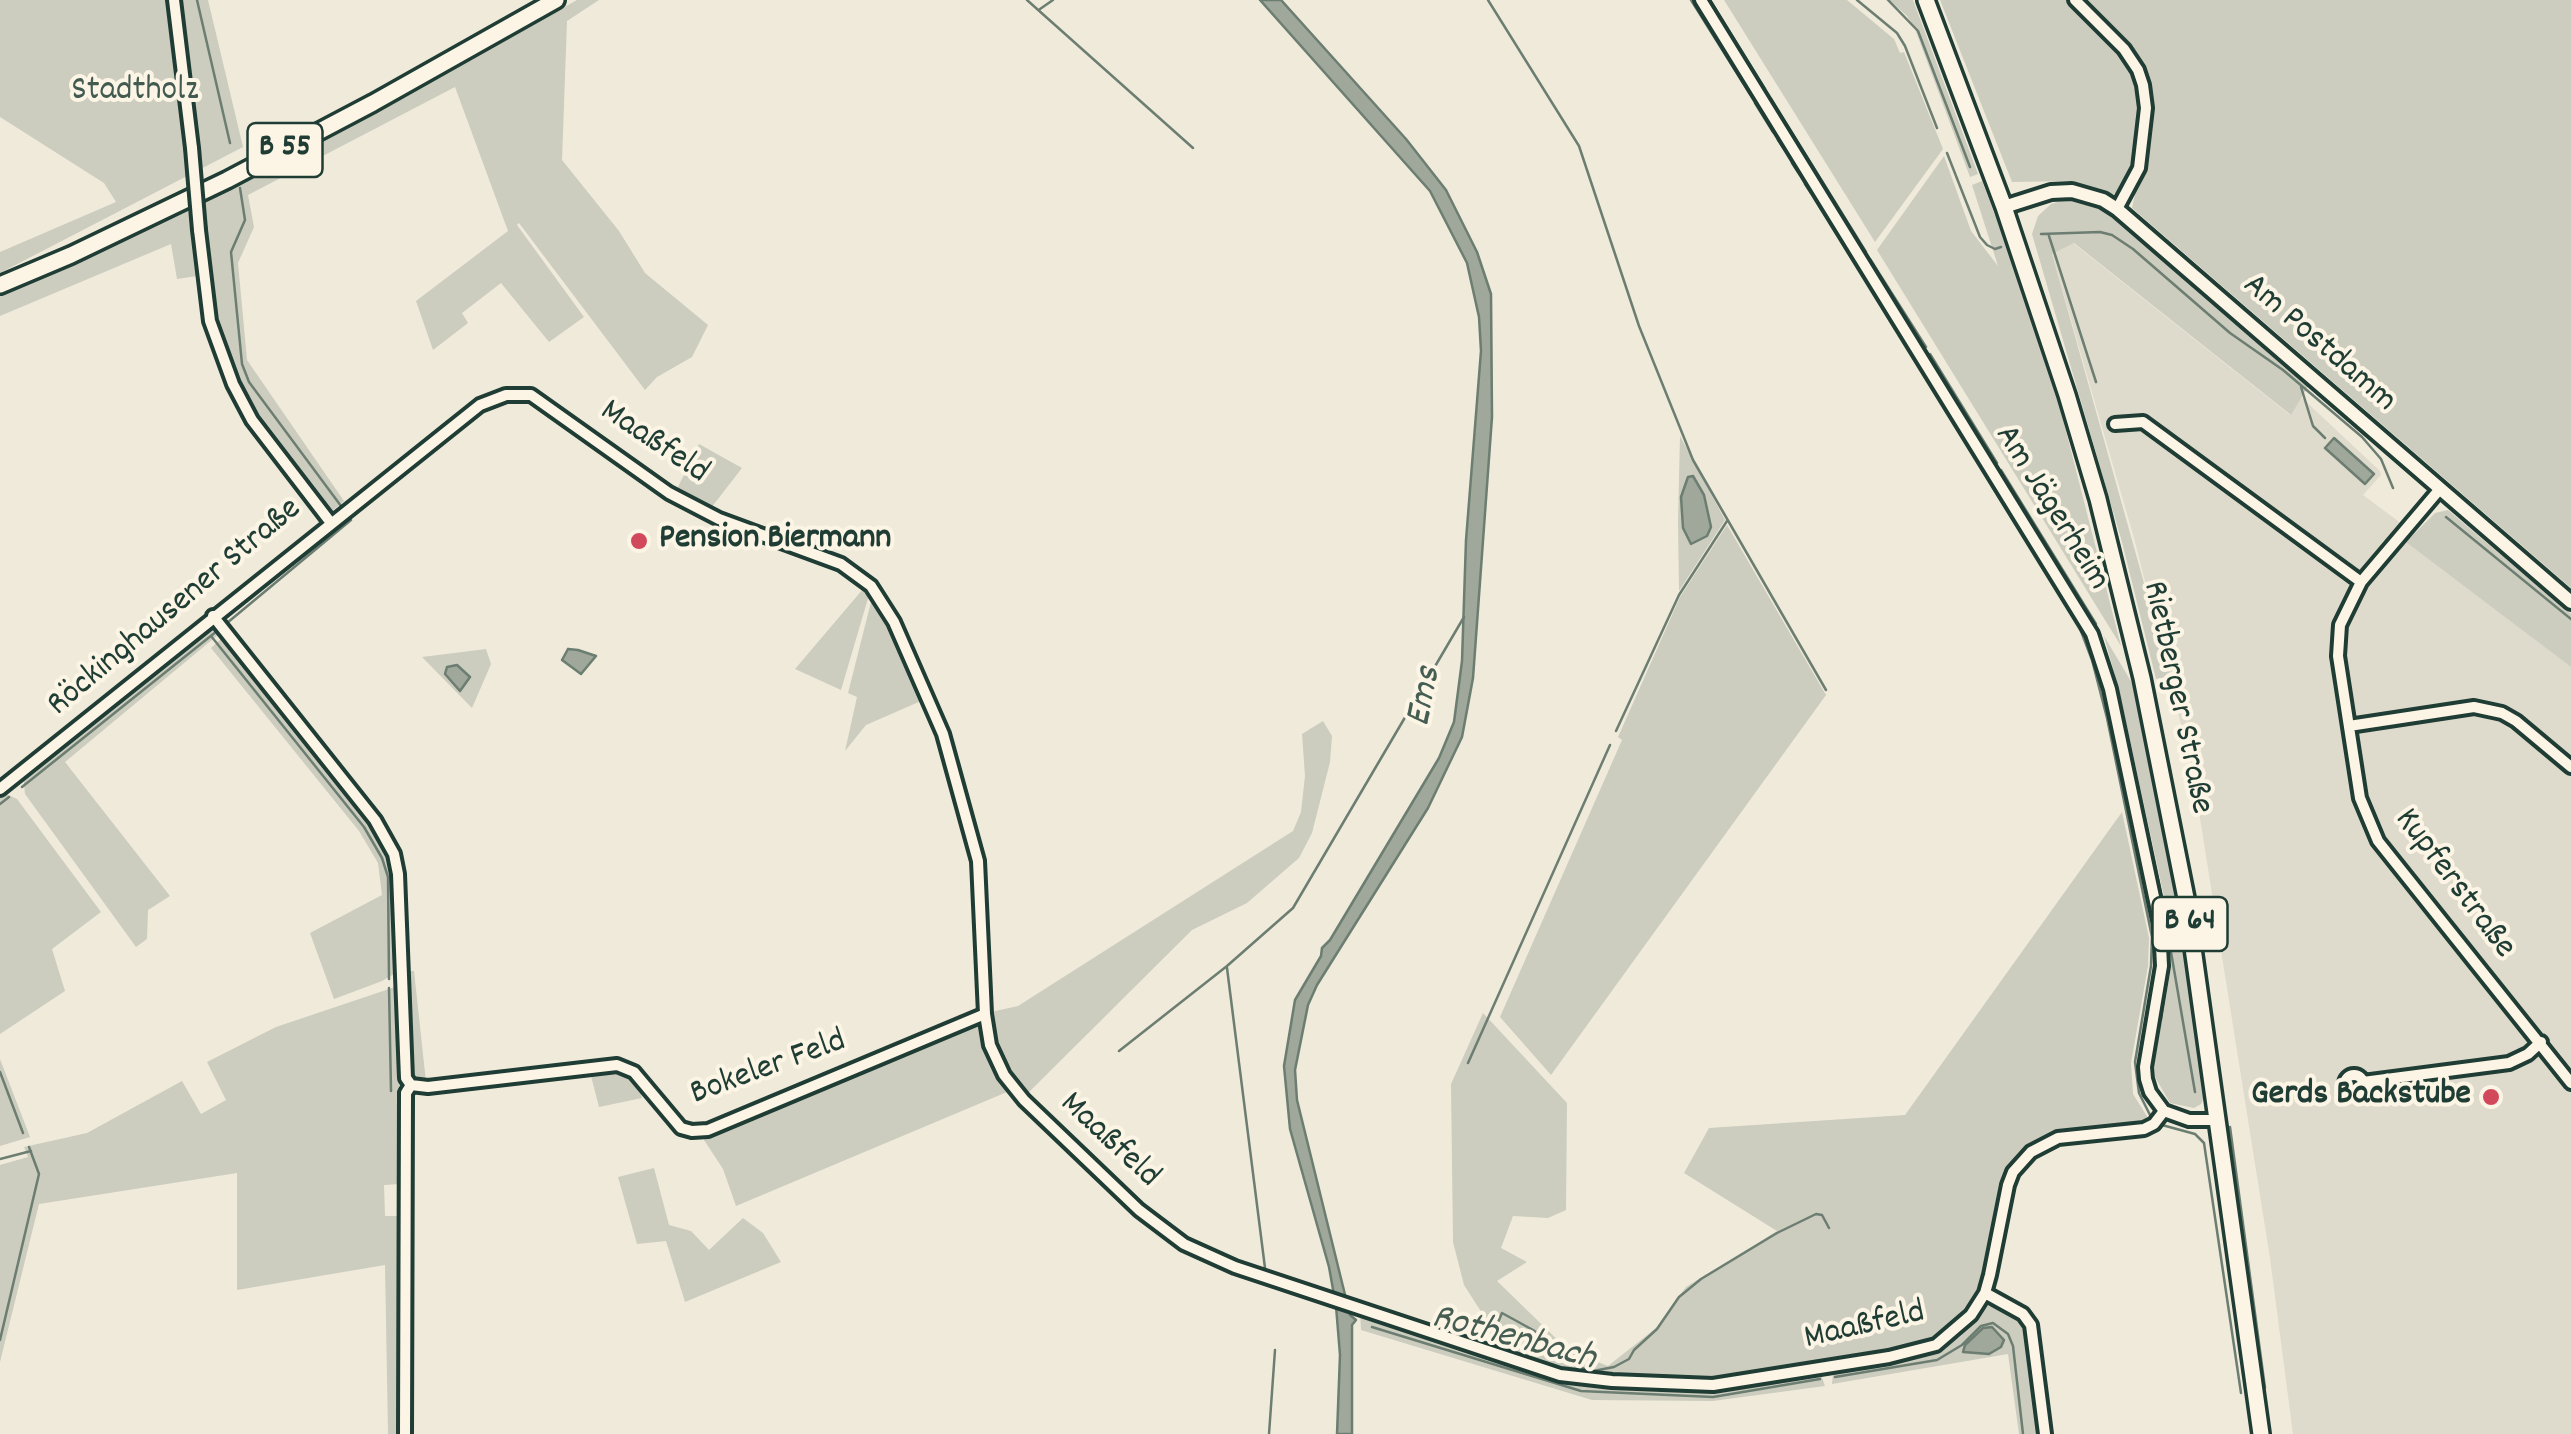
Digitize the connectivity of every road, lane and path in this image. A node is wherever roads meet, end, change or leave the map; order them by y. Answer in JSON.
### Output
{"nodes":[{"id":1,"x":174,"y":0,"type":"edge"},
{"id":2,"x":556,"y":0,"type":"edge"},
{"id":3,"x":1700,"y":0,"type":"edge"},
{"id":4,"x":1926,"y":0,"type":"edge"},
{"id":5,"x":2075,"y":0,"type":"edge"},
{"id":6,"x":2004,"y":207,"type":"junction"},
{"id":7,"x":2118,"y":210,"type":"junction"},
{"id":8,"x":0,"y":284,"type":"edge"},
{"id":9,"x":2115,"y":424,"type":"dead end"},
{"id":10,"x":2438,"y":490,"type":"junction"},
{"id":11,"x":331,"y":522,"type":"junction"},
{"id":12,"x":2360,"y":582,"type":"junction"},
{"id":13,"x":2571,"y":602,"type":"edge"},
{"id":14,"x":214,"y":616,"type":"junction"},
{"id":15,"x":2349,"y":726,"type":"junction"},
{"id":16,"x":2571,"y":767,"type":"edge"},
{"id":17,"x":0,"y":789,"type":"edge"},
{"id":18,"x":985,"y":1014,"type":"junction"},
{"id":19,"x":2541,"y":1042,"type":"junction"},
{"id":20,"x":2363,"y":1082,"type":"dead end"},
{"id":21,"x":2571,"y":1083,"type":"edge"},
{"id":22,"x":411,"y":1085,"type":"junction"},
{"id":23,"x":2164,"y":1111,"type":"junction"},
{"id":24,"x":2218,"y":1120,"type":"junction"},
{"id":25,"x":1985,"y":1293,"type":"junction"},
{"id":26,"x":405,"y":1434,"type":"edge"},
{"id":27,"x":2045,"y":1434,"type":"edge"},
{"id":28,"x":2261,"y":1434,"type":"edge"}],
"edges":[{"from":1,"to":11,"type":"street","name":"Röckinghausener Straße","bridge":true},
{"from":2,"to":8,"type":"main road","number":"B 55"},
{"from":3,"to":23,"type":"street","name":"Am Jägerheim"},
{"from":4,"to":6,"type":"main road","name":"Rietberger Straße","number":"B 64"},
{"from":5,"to":7,"type":"street"},
{"from":6,"to":7,"type":"street","name":"Am Postdamm"},
{"from":6,"to":24,"type":"main road","name":"Rietberger Straße","number":"B 64"},
{"from":7,"to":10,"type":"street","name":"Am Postdamm"},
{"from":9,"to":12,"type":"street"},
{"from":10,"to":12,"type":"street","name":"Kupferstraße"},
{"from":10,"to":13,"type":"street","name":"Am Postdamm"},
{"from":11,"to":14,"type":"street","name":"Röckinghausener Straße"},
{"from":11,"to":18,"type":"street","name":"Maaßfeld"},
{"from":12,"to":15,"type":"street","name":"Kupferstraße"},
{"from":14,"to":17,"type":"street","name":"Röckinghausener Straße"},
{"from":14,"to":22,"type":"street"},
{"from":15,"to":16,"type":"street"},
{"from":15,"to":19,"type":"street","name":"Kupferstraße"},
{"from":18,"to":22,"type":"street","name":"Bokeler Feld"},
{"from":18,"to":25,"type":"street","name":"Maaßfeld"},
{"from":19,"to":20,"type":"street"},
{"from":19,"to":21,"type":"street","name":"Kupferstraße"},
{"from":22,"to":26,"type":"street"},
{"from":23,"to":24,"type":"street"},
{"from":23,"to":25,"type":"street","name":"Maaßfeld"},
{"from":24,"to":28,"type":"main road","name":"Rietberger Straße","number":"B 64"},
{"from":25,"to":27,"type":"street"}]}
